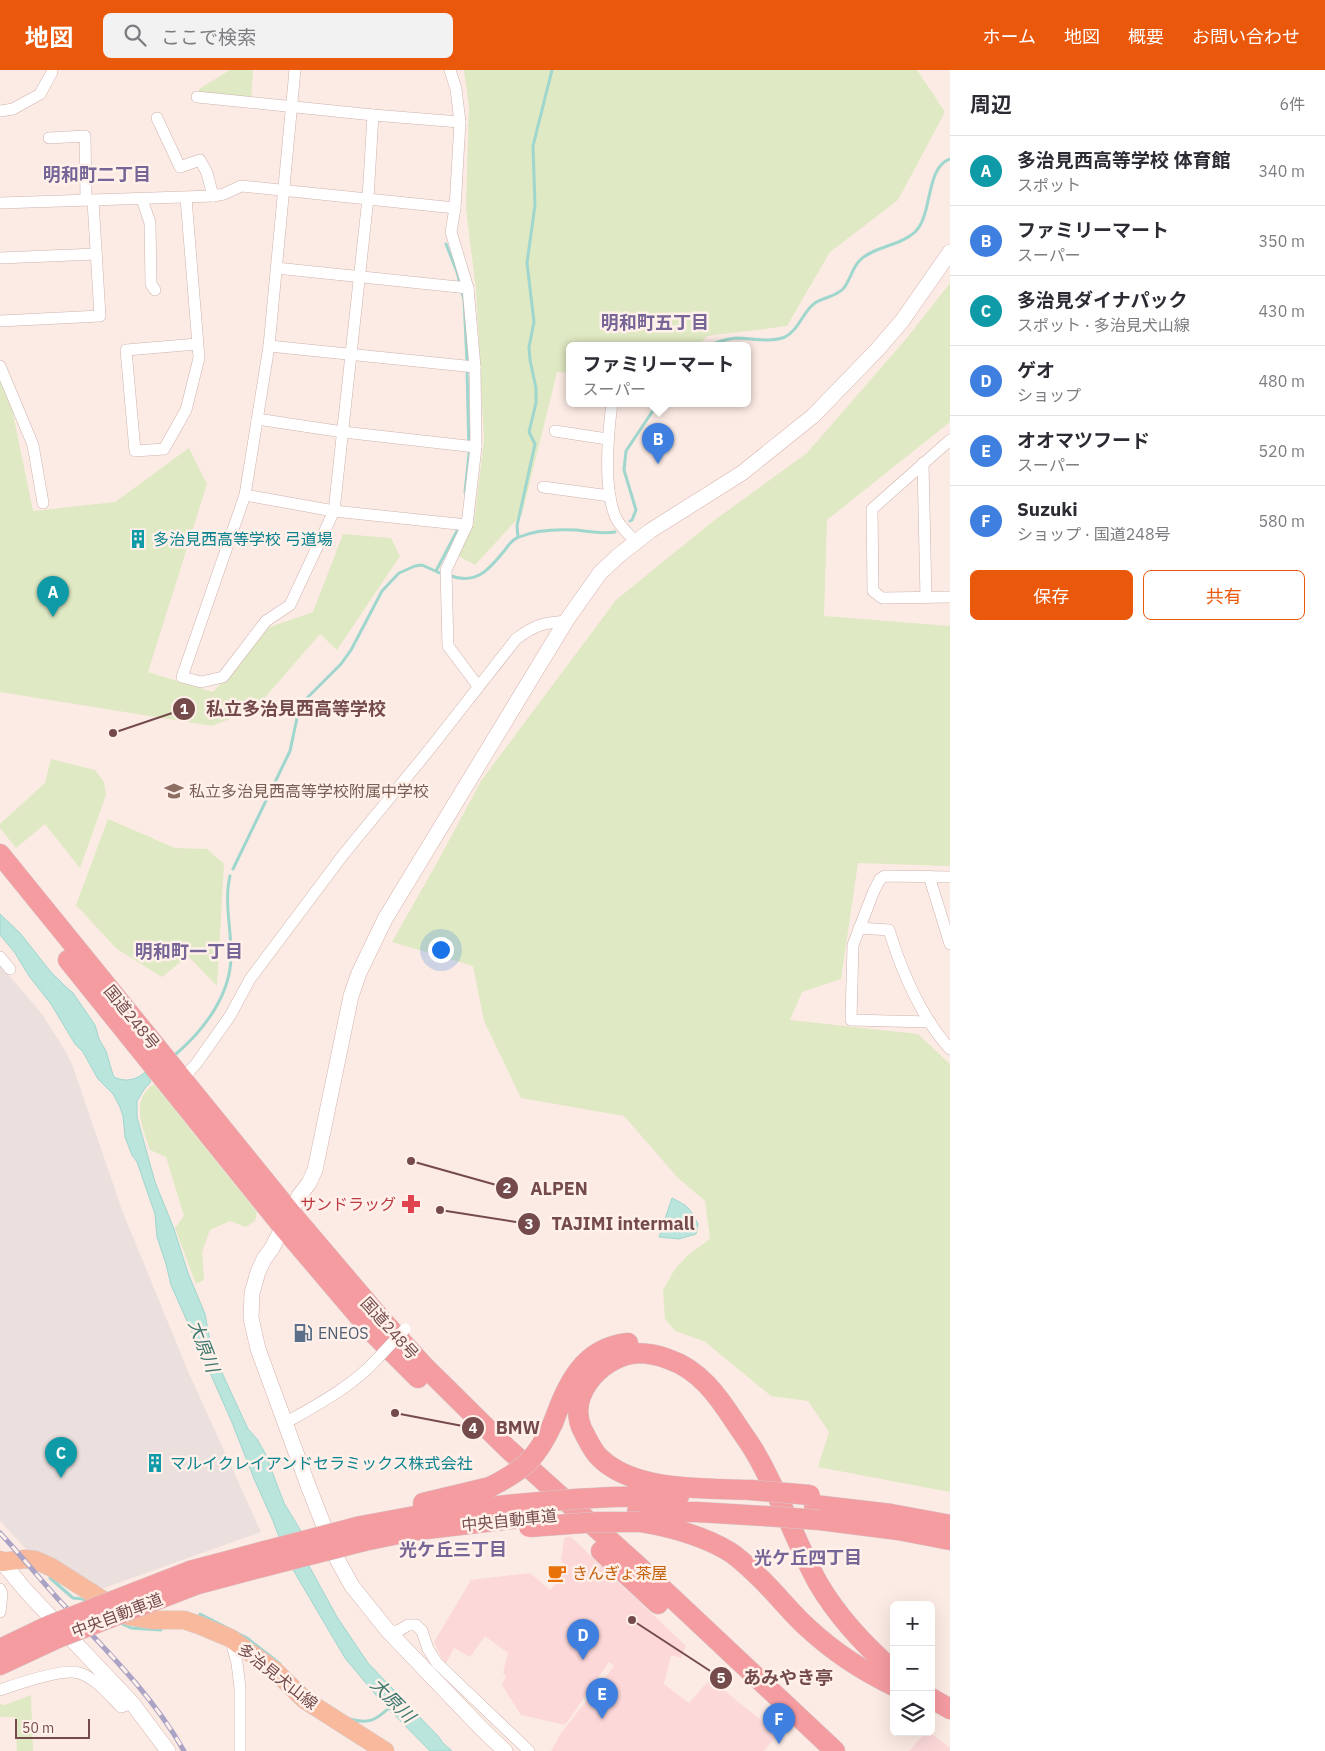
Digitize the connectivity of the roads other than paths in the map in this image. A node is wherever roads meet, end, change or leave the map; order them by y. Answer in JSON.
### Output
{"nodes":[{"id":1,"x":296,"y":70,"type":"edge"},
{"id":2,"x":450,"y":70,"type":"edge"},
{"id":3,"x":52,"y":72,"type":"dead end"},
{"id":4,"x":197,"y":97,"type":"dead end"},
{"id":5,"x":292,"y":106,"type":"junction"},
{"id":6,"x":0,"y":111,"type":"edge"},
{"id":7,"x":373,"y":115,"type":"junction"},
{"id":8,"x":157,"y":118,"type":"dead end"},
{"id":9,"x":460,"y":122,"type":"junction"},
{"id":10,"x":49,"y":138,"type":"dead end"},
{"id":11,"x":284,"y":190,"type":"junction"},
{"id":12,"x":213,"y":196,"type":"junction"},
{"id":13,"x":186,"y":198,"type":"junction"},
{"id":14,"x":368,"y":198,"type":"junction"},
{"id":15,"x":142,"y":199,"type":"junction"},
{"id":16,"x":89,"y":200,"type":"junction"},
{"id":17,"x":0,"y":203,"type":"edge"},
{"id":18,"x":455,"y":208,"type":"junction"},
{"id":19,"x":950,"y":252,"type":"edge"},
{"id":20,"x":96,"y":254,"type":"junction"},
{"id":21,"x":0,"y":258,"type":"edge"},
{"id":22,"x":276,"y":268,"type":"junction"},
{"id":23,"x":360,"y":277,"type":"junction"},
{"id":24,"x":468,"y":288,"type":"junction"},
{"id":25,"x":156,"y":290,"type":"dead end"},
{"id":26,"x":0,"y":321,"type":"edge"},
{"id":27,"x":197,"y":344,"type":"junction"},
{"id":28,"x":269,"y":346,"type":"junction"},
{"id":29,"x":351,"y":355,"type":"junction"},
{"id":30,"x":0,"y":366,"type":"edge"},
{"id":31,"x":475,"y":367,"type":"junction"},
{"id":32,"x":611,"y":407,"type":"edge"},
{"id":33,"x":257,"y":419,"type":"junction"},
{"id":34,"x":555,"y":431,"type":"dead end"},
{"id":35,"x":343,"y":432,"type":"junction"},
{"id":36,"x":607,"y":439,"type":"junction"},
{"id":37,"x":950,"y":440,"type":"edge"},
{"id":38,"x":476,"y":447,"type":"junction"},
{"id":39,"x":923,"y":463,"type":"junction"},
{"id":40,"x":543,"y":487,"type":"dead end"},
{"id":41,"x":245,"y":495,"type":"junction"},
{"id":42,"x":610,"y":496,"type":"junction"},
{"id":43,"x":43,"y":503,"type":"dead end"},
{"id":44,"x":334,"y":511,"type":"junction"},
{"id":45,"x":467,"y":526,"type":"junction"},
{"id":46,"x":636,"y":542,"type":"junction"},
{"id":47,"x":950,"y":597,"type":"edge"},
{"id":48,"x":926,"y":598,"type":"junction"},
{"id":49,"x":566,"y":621,"type":"junction"},
{"id":50,"x":478,"y":686,"type":"junction"},
{"id":51,"x":0,"y":854,"type":"edge"},
{"id":52,"x":0,"y":875,"type":"edge"},
{"id":53,"x":929,"y":876,"type":"junction"},
{"id":54,"x":950,"y":877,"type":"edge"},
{"id":55,"x":859,"y":928,"type":"junction"},
{"id":56,"x":950,"y":944,"type":"edge"},
{"id":57,"x":0,"y":957,"type":"edge"},
{"id":58,"x":10,"y":969,"type":"dead end"},
{"id":59,"x":930,"y":1022,"type":"junction"},
{"id":60,"x":950,"y":1049,"type":"edge"},
{"id":61,"x":182,"y":1079,"type":"junction"},
{"id":62,"x":287,"y":1220,"type":"junction"},
{"id":63,"x":405,"y":1329,"type":"dead end"},
{"id":64,"x":285,"y":1423,"type":"junction"},
{"id":65,"x":758,"y":1502,"type":"junction"},
{"id":66,"x":815,"y":1507,"type":"junction"},
{"id":67,"x":519,"y":1517,"type":"junction"},
{"id":68,"x":635,"y":1517,"type":"junction"},
{"id":69,"x":950,"y":1525,"type":"edge"},
{"id":70,"x":361,"y":1529,"type":"junction"},
{"id":71,"x":950,"y":1540,"type":"edge"},
{"id":72,"x":5,"y":1566,"type":"edge"},
{"id":73,"x":0,"y":1589,"type":"edge"},
{"id":74,"x":0,"y":1612,"type":"edge"},
{"id":75,"x":388,"y":1630,"type":"junction"},
{"id":76,"x":53,"y":1632,"type":"junction"},
{"id":77,"x":230,"y":1638,"type":"junction"},
{"id":78,"x":0,"y":1649,"type":"edge"},
{"id":79,"x":890,"y":1655,"type":"edge"},
{"id":80,"x":0,"y":1666,"type":"edge"},
{"id":81,"x":890,"y":1668,"type":"edge"},
{"id":82,"x":890,"y":1684,"type":"edge"},
{"id":83,"x":935,"y":1689,"type":"edge"},
{"id":84,"x":0,"y":1690,"type":"edge"},
{"id":85,"x":950,"y":1697,"type":"edge"},
{"id":86,"x":935,"y":1701,"type":"edge"},
{"id":87,"x":132,"y":1702,"type":"junction"},
{"id":88,"x":935,"y":1705,"type":"edge"},
{"id":89,"x":950,"y":1710,"type":"edge"},
{"id":90,"x":168,"y":1751,"type":"edge"},
{"id":91,"x":240,"y":1751,"type":"edge"},
{"id":92,"x":385,"y":1751,"type":"edge"},
{"id":93,"x":505,"y":1751,"type":"edge"},
{"id":94,"x":530,"y":1751,"type":"edge"},
{"id":95,"x":815,"y":1751,"type":"edge"},
{"id":96,"x":835,"y":1751,"type":"edge"}],
"edges":[{"from":1,"to":5,"type":"street"},
{"from":2,"to":9,"type":"street"},
{"from":3,"to":6,"type":"street"},
{"from":4,"to":5,"type":"street"},
{"from":5,"to":7,"type":"street"},
{"from":5,"to":11,"type":"street"},
{"from":7,"to":9,"type":"street"},
{"from":7,"to":14,"type":"street"},
{"from":8,"to":12,"type":"street"},
{"from":9,"to":18,"type":"street"},
{"from":10,"to":16,"type":"street"},
{"from":11,"to":12,"type":"street"},
{"from":11,"to":14,"type":"street"},
{"from":11,"to":22,"type":"street"},
{"from":12,"to":13,"type":"street"},
{"from":13,"to":15,"type":"street"},
{"from":13,"to":27,"type":"street"},
{"from":14,"to":18,"type":"street"},
{"from":14,"to":23,"type":"street"},
{"from":15,"to":16,"type":"street"},
{"from":15,"to":25,"type":"street"},
{"from":16,"to":17,"type":"street"},
{"from":16,"to":20,"type":"street"},
{"from":18,"to":24,"type":"street"},
{"from":19,"to":46,"type":"street"},
{"from":20,"to":21,"type":"street"},
{"from":20,"to":26,"type":"street"},
{"from":22,"to":23,"type":"street"},
{"from":22,"to":28,"type":"street"},
{"from":23,"to":24,"type":"street"},
{"from":23,"to":29,"type":"street"},
{"from":24,"to":31,"type":"street"},
{"from":27,"to":27,"type":"street"},
{"from":28,"to":29,"type":"street"},
{"from":28,"to":33,"type":"street"},
{"from":29,"to":31,"type":"street"},
{"from":29,"to":35,"type":"street"},
{"from":30,"to":43,"type":"street"},
{"from":31,"to":38,"type":"street"},
{"from":32,"to":36,"type":"street"},
{"from":33,"to":35,"type":"street"},
{"from":33,"to":41,"type":"street"},
{"from":34,"to":36,"type":"street"},
{"from":35,"to":38,"type":"street"},
{"from":35,"to":44,"type":"street"},
{"from":36,"to":42,"type":"street"},
{"from":37,"to":39,"type":"street"},
{"from":38,"to":45,"type":"street"},
{"from":39,"to":48,"type":"street"},
{"from":39,"to":48,"type":"street"},
{"from":40,"to":42,"type":"street"},
{"from":41,"to":44,"type":"street"},
{"from":41,"to":44,"type":"street"},
{"from":42,"to":46,"type":"street"},
{"from":44,"to":45,"type":"street"},
{"from":45,"to":50,"type":"street"},
{"from":46,"to":49,"type":"street"},
{"from":47,"to":48,"type":"street"},
{"from":49,"to":50,"type":"street"},
{"from":49,"to":62,"type":"street"},
{"from":50,"to":61,"type":"street"},
{"from":51,"to":61,"type":"highway","name":"国道248号"},
{"from":52,"to":62,"type":"highway","name":"国道248号"},
{"from":53,"to":54,"type":"street"},
{"from":53,"to":55,"type":"street"},
{"from":53,"to":56,"type":"street"},
{"from":55,"to":59,"type":"street"},
{"from":55,"to":59,"type":"street"},
{"from":57,"to":58,"type":"street"},
{"from":59,"to":60,"type":"street"},
{"from":61,"to":62,"type":"highway","name":"国道248号"},
{"from":62,"to":64,"type":"street"},
{"from":62,"to":95,"type":"highway","name":"国道248号"},
{"from":62,"to":96,"type":"highway","name":"国道248号"},
{"from":63,"to":64,"type":"street","bridge":true},
{"from":64,"to":75,"type":"street"},
{"from":65,"to":66,"type":"highway","name":"中央自動車道","bridge":true},
{"from":65,"to":66,"type":"highway","bridge":true},
{"from":65,"to":67,"type":"highway","name":"中央自動車道","bridge":true},
{"from":65,"to":68,"type":"highway","name":"中央自動車道"},
{"from":65,"to":81,"type":"highway"},
{"from":66,"to":69,"type":"highway","name":"中央自動車道"},
{"from":66,"to":71,"type":"highway","name":"中央自動車道"},
{"from":67,"to":68,"type":"highway","bridge":true},
{"from":67,"to":70,"type":"highway","name":"中央自動車道"},
{"from":67,"to":70,"type":"highway"},
{"from":68,"to":82,"type":"highway"},
{"from":70,"to":76,"type":"highway","name":"中央自動車道","bridge":true},
{"from":70,"to":79,"type":"highway","bridge":true},
{"from":72,"to":77,"type":"main road","name":"多治見犬山線"},
{"from":72,"to":87,"type":"street"},
{"from":73,"to":74,"type":"street"},
{"from":75,"to":93,"type":"street"},
{"from":75,"to":94,"type":"street"},
{"from":76,"to":78,"type":"highway","name":"中央自動車道"},
{"from":76,"to":80,"type":"highway","name":"中央自動車道"},
{"from":77,"to":91,"type":"street"},
{"from":77,"to":92,"type":"main road","name":"多治見犬山線"},
{"from":83,"to":85,"type":"highway"},
{"from":84,"to":87,"type":"street"},
{"from":86,"to":89,"type":"highway"},
{"from":87,"to":90,"type":"street"},
{"from":88,"to":89,"type":"highway"}]}
